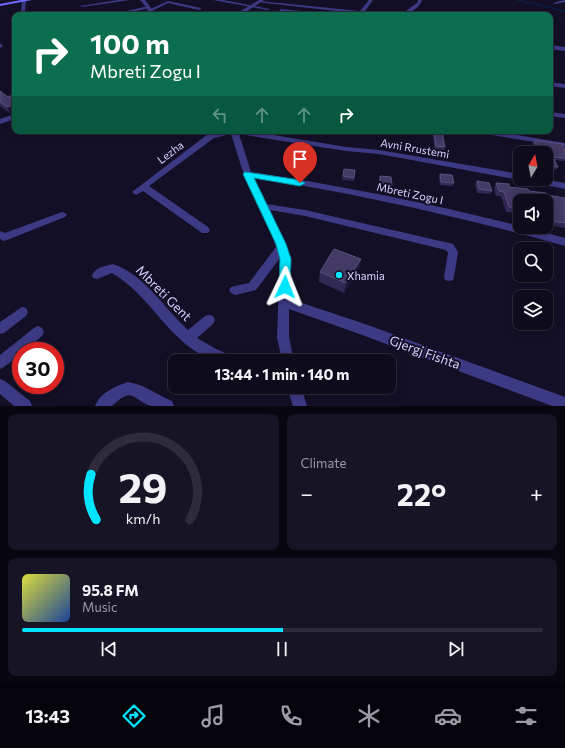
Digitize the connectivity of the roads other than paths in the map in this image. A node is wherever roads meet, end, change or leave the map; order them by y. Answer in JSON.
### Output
{"nodes":[{"id":1,"x":30,"y":0,"type":"edge"},
{"id":2,"x":128,"y":0,"type":"edge"},
{"id":3,"x":142,"y":0,"type":"edge"},
{"id":4,"x":215,"y":0,"type":"edge"},
{"id":5,"x":371,"y":0,"type":"edge"},
{"id":6,"x":420,"y":0,"type":"edge"},
{"id":7,"x":24,"y":1,"type":"junction"},
{"id":8,"x":260,"y":1,"type":"edge"},
{"id":9,"x":565,"y":1,"type":"edge"},
{"id":10,"x":9,"y":2,"type":"edge"},
{"id":11,"x":317,"y":2,"type":"dead end"},
{"id":12,"x":555,"y":3,"type":"dead end"},
{"id":13,"x":0,"y":5,"type":"edge"},
{"id":14,"x":82,"y":6,"type":"dead end"},
{"id":15,"x":251,"y":6,"type":"junction"},
{"id":16,"x":312,"y":6,"type":"junction"},
{"id":17,"x":335,"y":9,"type":"junction"},
{"id":18,"x":150,"y":10,"type":"edge"},
{"id":19,"x":23,"y":12,"type":"edge"},
{"id":20,"x":135,"y":12,"type":"edge"},
{"id":21,"x":205,"y":12,"type":"edge"},
{"id":22,"x":242,"y":12,"type":"edge"},
{"id":23,"x":302,"y":12,"type":"dead end"},
{"id":24,"x":332,"y":12,"type":"edge"},
{"id":25,"x":362,"y":12,"type":"joint"},
{"id":26,"x":407,"y":12,"type":"edge"},
{"id":27,"x":553,"y":47,"type":"edge"},
{"id":28,"x":565,"y":49,"type":"edge"},
{"id":29,"x":553,"y":84,"type":"edge"},
{"id":30,"x":565,"y":86,"type":"edge"},
{"id":31,"x":553,"y":114,"type":"edge"},
{"id":32,"x":565,"y":116,"type":"edge"},
{"id":33,"x":12,"y":117,"type":"edge"},
{"id":34,"x":2,"y":119,"type":"edge"},
{"id":35,"x":220,"y":134,"type":"edge"},
{"id":36,"x":235,"y":134,"type":"edge"},
{"id":37,"x":253,"y":134,"type":"edge"},
{"id":38,"x":497,"y":134,"type":"edge"},
{"id":39,"x":565,"y":145,"type":"edge"},
{"id":40,"x":248,"y":174,"type":"junction"},
{"id":41,"x":513,"y":177,"type":"edge"},
{"id":42,"x":553,"y":184,"type":"edge"},
{"id":43,"x":565,"y":186,"type":"edge"},
{"id":44,"x":144,"y":187,"type":"junction"},
{"id":45,"x":136,"y":192,"type":"dead end"},
{"id":46,"x":264,"y":207,"type":"junction"},
{"id":47,"x":62,"y":215,"type":"dead end"},
{"id":48,"x":205,"y":230,"type":"dead end"},
{"id":49,"x":1,"y":237,"type":"edge"},
{"id":50,"x":565,"y":242,"type":"edge"},
{"id":51,"x":282,"y":247,"type":"junction"},
{"id":52,"x":97,"y":275,"type":"dead end"},
{"id":53,"x":449,"y":277,"type":"dead end"},
{"id":54,"x":235,"y":290,"type":"dead end"},
{"id":55,"x":284,"y":302,"type":"junction"},
{"id":56,"x":22,"y":312,"type":"dead end"},
{"id":57,"x":209,"y":320,"type":"dead end"},
{"id":58,"x":0,"y":329,"type":"edge"},
{"id":59,"x":38,"y":332,"type":"dead end"},
{"id":60,"x":188,"y":337,"type":"junction"},
{"id":61,"x":213,"y":354,"type":"edge"},
{"id":62,"x":287,"y":354,"type":"edge"},
{"id":63,"x":0,"y":363,"type":"edge"},
{"id":64,"x":0,"y":386,"type":"edge"},
{"id":65,"x":296,"y":394,"type":"edge"},
{"id":66,"x":565,"y":404,"type":"edge"},
{"id":67,"x":25,"y":406,"type":"edge"},
{"id":68,"x":102,"y":406,"type":"edge"},
{"id":69,"x":167,"y":406,"type":"edge"},
{"id":70,"x":300,"y":406,"type":"edge"}],
"edges":[{"from":1,"to":7,"type":"main road"},
{"from":2,"to":14,"type":"street"},
{"from":3,"to":18,"type":"street"},
{"from":4,"to":15,"type":"street"},
{"from":5,"to":25,"type":"street"},
{"from":6,"to":26,"type":"street"},
{"from":7,"to":10,"type":"main road"},
{"from":7,"to":19,"type":"street"},
{"from":8,"to":15,"type":"street"},
{"from":8,"to":16,"type":"street"},
{"from":9,"to":12,"type":"street"},
{"from":10,"to":13,"type":"main road"},
{"from":11,"to":16,"type":"street"},
{"from":15,"to":22,"type":"street"},
{"from":15,"to":23,"type":"street"},
{"from":16,"to":17,"type":"street"},
{"from":17,"to":24,"type":"street"},
{"from":17,"to":25,"type":"street"},
{"from":18,"to":20,"type":"street"},
{"from":18,"to":21,"type":"street"},
{"from":27,"to":28,"type":"street"},
{"from":29,"to":30,"type":"street"},
{"from":31,"to":32,"type":"street"},
{"from":33,"to":34,"type":"street"},
{"from":35,"to":44,"type":"street","name":"Lezha"},
{"from":36,"to":40,"type":"street"},
{"from":37,"to":41,"type":"street","name":"Avni Rrustemi"},
{"from":38,"to":39,"type":"street"},
{"from":40,"to":46,"type":"street"},
{"from":40,"to":50,"type":"street","name":"Mbreti Zogu I"},
{"from":42,"to":43,"type":"street"},
{"from":44,"to":45,"type":"street","name":"Lezha"},
{"from":44,"to":48,"type":"street"},
{"from":46,"to":51,"type":"street"},
{"from":46,"to":53,"type":"street"},
{"from":47,"to":49,"type":"street"},
{"from":51,"to":54,"type":"street"},
{"from":51,"to":55,"type":"street"},
{"from":52,"to":60,"type":"street","name":"Mbreti Gent"},
{"from":55,"to":62,"type":"street"},
{"from":55,"to":66,"type":"street","name":"Gjergj Fishta"},
{"from":56,"to":58,"type":"street"},
{"from":57,"to":60,"type":"street","name":"Mbreti Gent"},
{"from":59,"to":63,"type":"street"},
{"from":60,"to":61,"type":"street","name":"Mbreti Gent"},
{"from":64,"to":67,"type":"street"},
{"from":65,"to":70,"type":"street"},
{"from":68,"to":69,"type":"street"}]}
